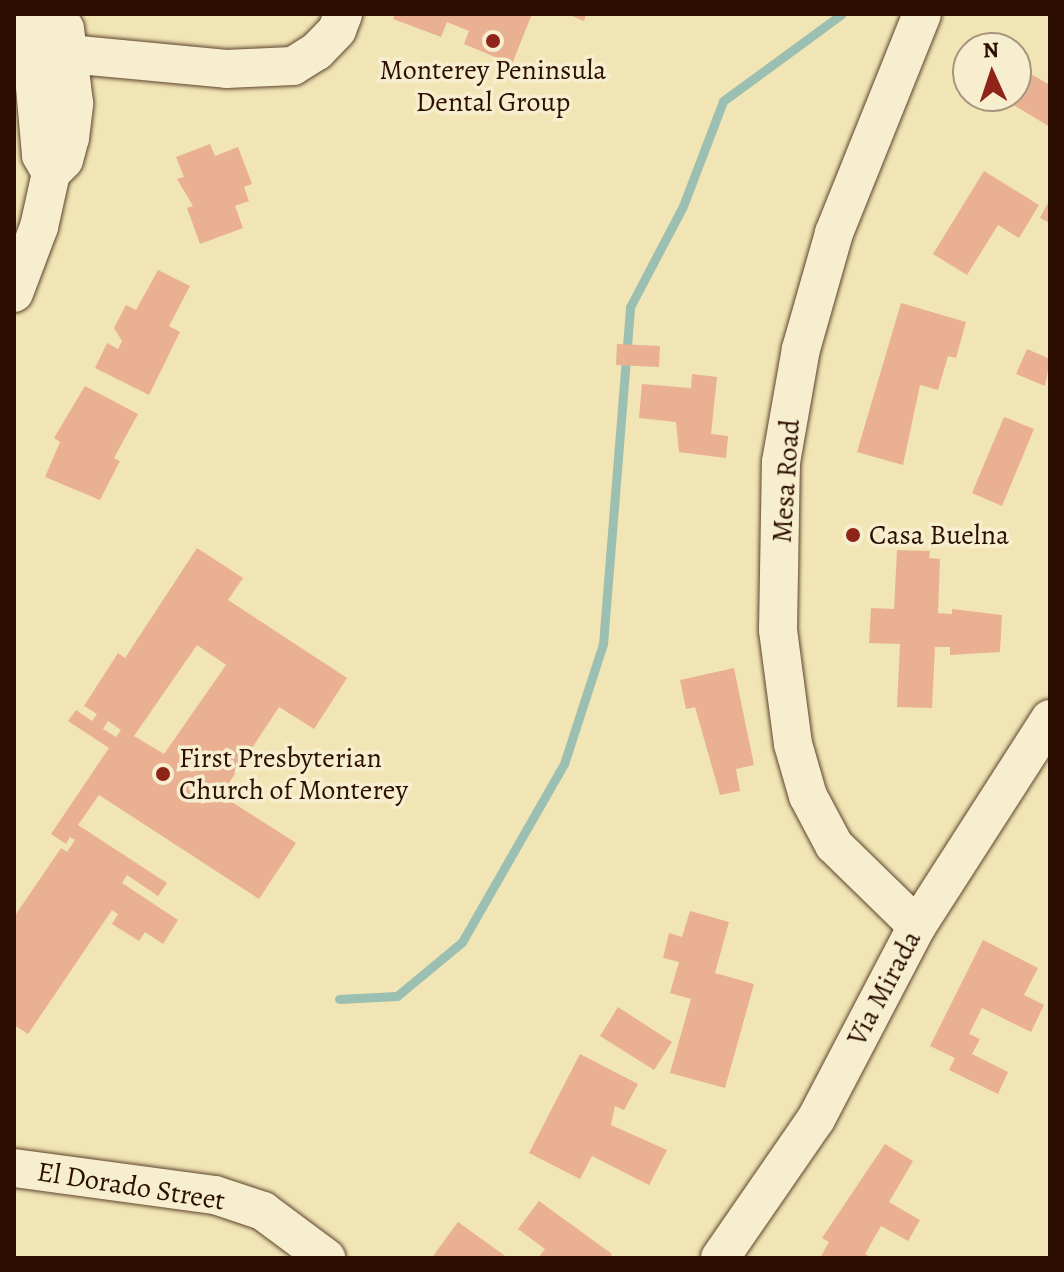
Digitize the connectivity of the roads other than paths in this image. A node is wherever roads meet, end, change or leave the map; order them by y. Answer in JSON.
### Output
{"nodes":[{"id":1,"x":28,"y":14,"type":"edge"},
{"id":2,"x":42,"y":14,"type":"edge"},
{"id":3,"x":63,"y":14,"type":"edge"},
{"id":4,"x":343,"y":14,"type":"edge"},
{"id":5,"x":922,"y":14,"type":"edge"},
{"id":6,"x":70,"y":54,"type":"junction"},
{"id":7,"x":51,"y":173,"type":"junction"},
{"id":8,"x":14,"y":293,"type":"edge"},
{"id":9,"x":1050,"y":719,"type":"edge"},
{"id":10,"x":917,"y":926,"type":"junction"},
{"id":11,"x":14,"y":1168,"type":"edge"},
{"id":12,"x":326,"y":1258,"type":"edge"},
{"id":13,"x":720,"y":1258,"type":"edge"}],
"edges":[{"from":1,"to":7,"type":"street"},
{"from":2,"to":6,"type":"street"},
{"from":3,"to":6,"type":"street"},
{"from":4,"to":6,"type":"street"},
{"from":5,"to":10,"type":"street","name":"Mesa Road"},
{"from":6,"to":7,"type":"street"},
{"from":7,"to":8,"type":"street"},
{"from":9,"to":10,"type":"street","name":"Via Mirada"},
{"from":10,"to":13,"type":"street","name":"Via Mirada"},
{"from":11,"to":12,"type":"street","name":"El Dorado Street"}]}
